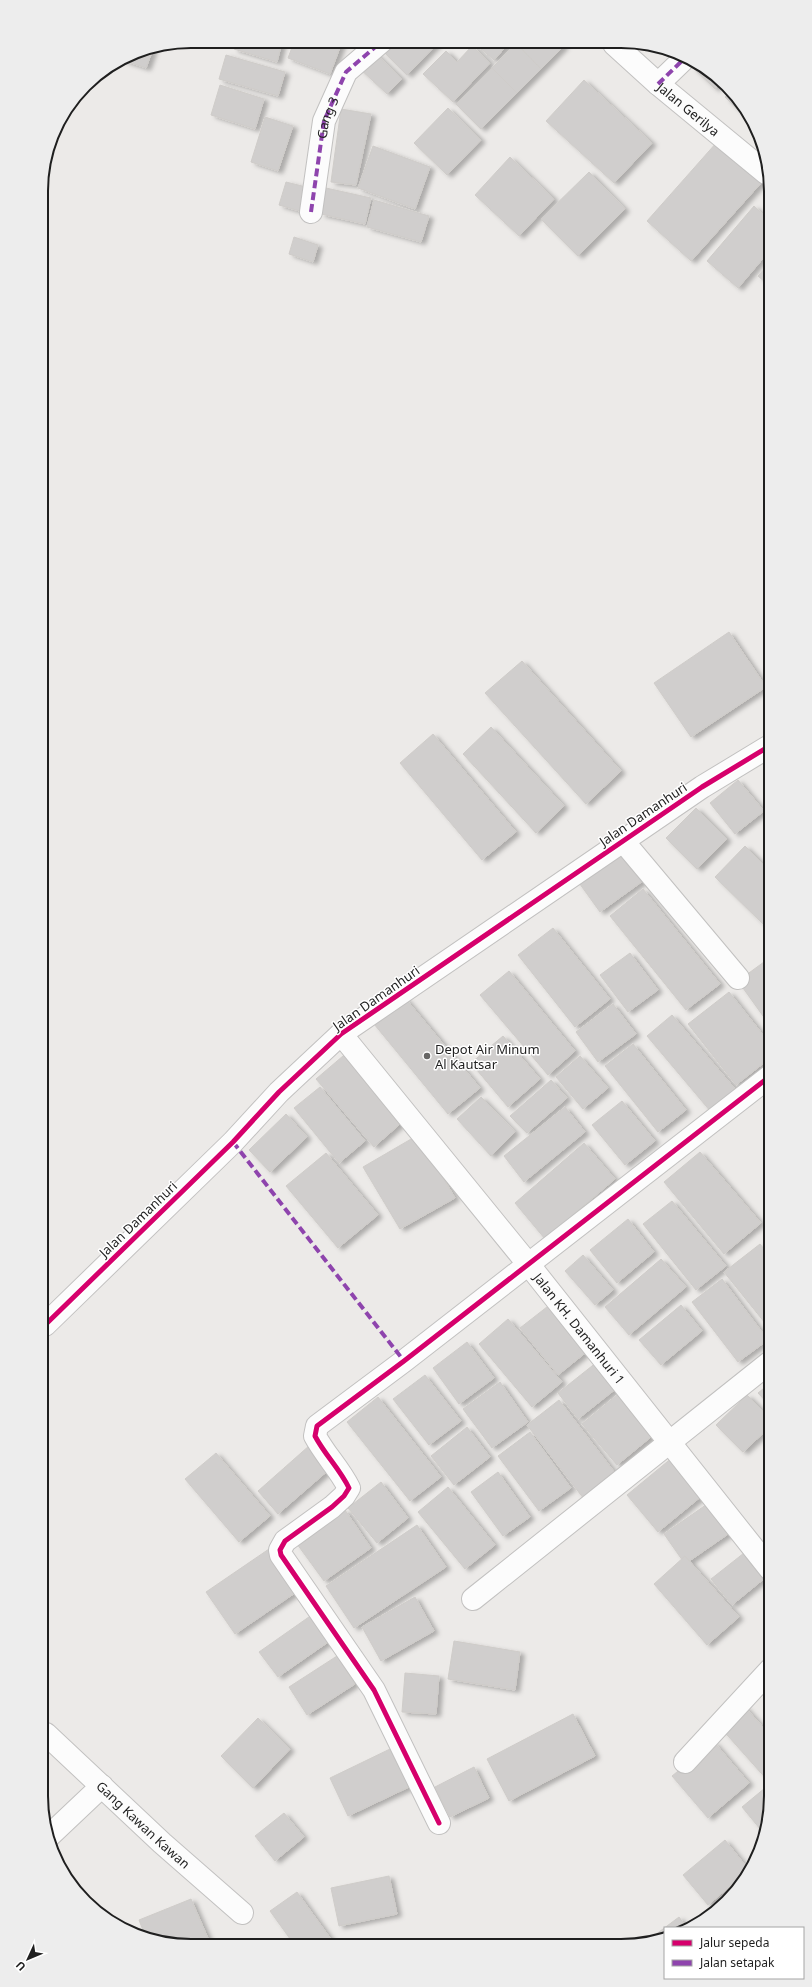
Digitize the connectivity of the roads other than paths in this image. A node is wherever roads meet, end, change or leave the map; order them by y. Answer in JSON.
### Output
{"nodes":[{"id":1,"x":374,"y":48,"type":"edge"},
{"id":2,"x":618,"y":48,"type":"edge"},
{"id":3,"x":681,"y":62,"type":"edge"},
{"id":4,"x":658,"y":84,"type":"junction"},
{"id":5,"x":762,"y":170,"type":"edge"},
{"id":6,"x":311,"y":212,"type":"dead end"},
{"id":7,"x":764,"y":749,"type":"edge"},
{"id":8,"x":623,"y":841,"type":"junction"},
{"id":9,"x":738,"y":978,"type":"dead end"},
{"id":10,"x":341,"y":1034,"type":"junction"},
{"id":11,"x":764,"y":1081,"type":"edge"},
{"id":12,"x":529,"y":1264,"type":"junction"},
{"id":13,"x":48,"y":1322,"type":"edge"},
{"id":14,"x":764,"y":1367,"type":"edge"},
{"id":15,"x":668,"y":1443,"type":"junction"},
{"id":16,"x":764,"y":1562,"type":"edge"},
{"id":17,"x":473,"y":1599,"type":"dead end"},
{"id":18,"x":764,"y":1677,"type":"edge"},
{"id":19,"x":48,"y":1736,"type":"edge"},
{"id":20,"x":686,"y":1762,"type":"dead end"},
{"id":21,"x":102,"y":1786,"type":"junction"},
{"id":22,"x":439,"y":1823,"type":"dead end"},
{"id":23,"x":53,"y":1833,"type":"edge"},
{"id":24,"x":242,"y":1913,"type":"dead end"}],
"edges":[{"from":1,"to":6,"type":"street","name":"Gang 3"},
{"from":2,"to":4,"type":"street","name":"Jalan Gerilya"},
{"from":3,"to":4,"type":"street"},
{"from":4,"to":5,"type":"street","name":"Jalan Gerilya"},
{"from":7,"to":8,"type":"street","name":"Jalan Damanhuri"},
{"from":8,"to":9,"type":"street"},
{"from":8,"to":10,"type":"street","name":"Jalan Damanhuri"},
{"from":10,"to":12,"type":"street","name":"Jalan KH. Damanhuri 1"},
{"from":10,"to":13,"type":"street","name":"Jalan Damanhuri"},
{"from":11,"to":12,"type":"street"},
{"from":12,"to":15,"type":"street","name":"Jalan KH. Damanhuri 1"},
{"from":12,"to":22,"type":"street"},
{"from":14,"to":15,"type":"street"},
{"from":15,"to":16,"type":"street","name":"Jalan KH. Damanhuri 1"},
{"from":15,"to":17,"type":"street"},
{"from":18,"to":20,"type":"street"},
{"from":19,"to":21,"type":"street","name":"Gang Kawan Kawan"},
{"from":21,"to":23,"type":"street"},
{"from":21,"to":24,"type":"street","name":"Gang Kawan Kawan"}]}
